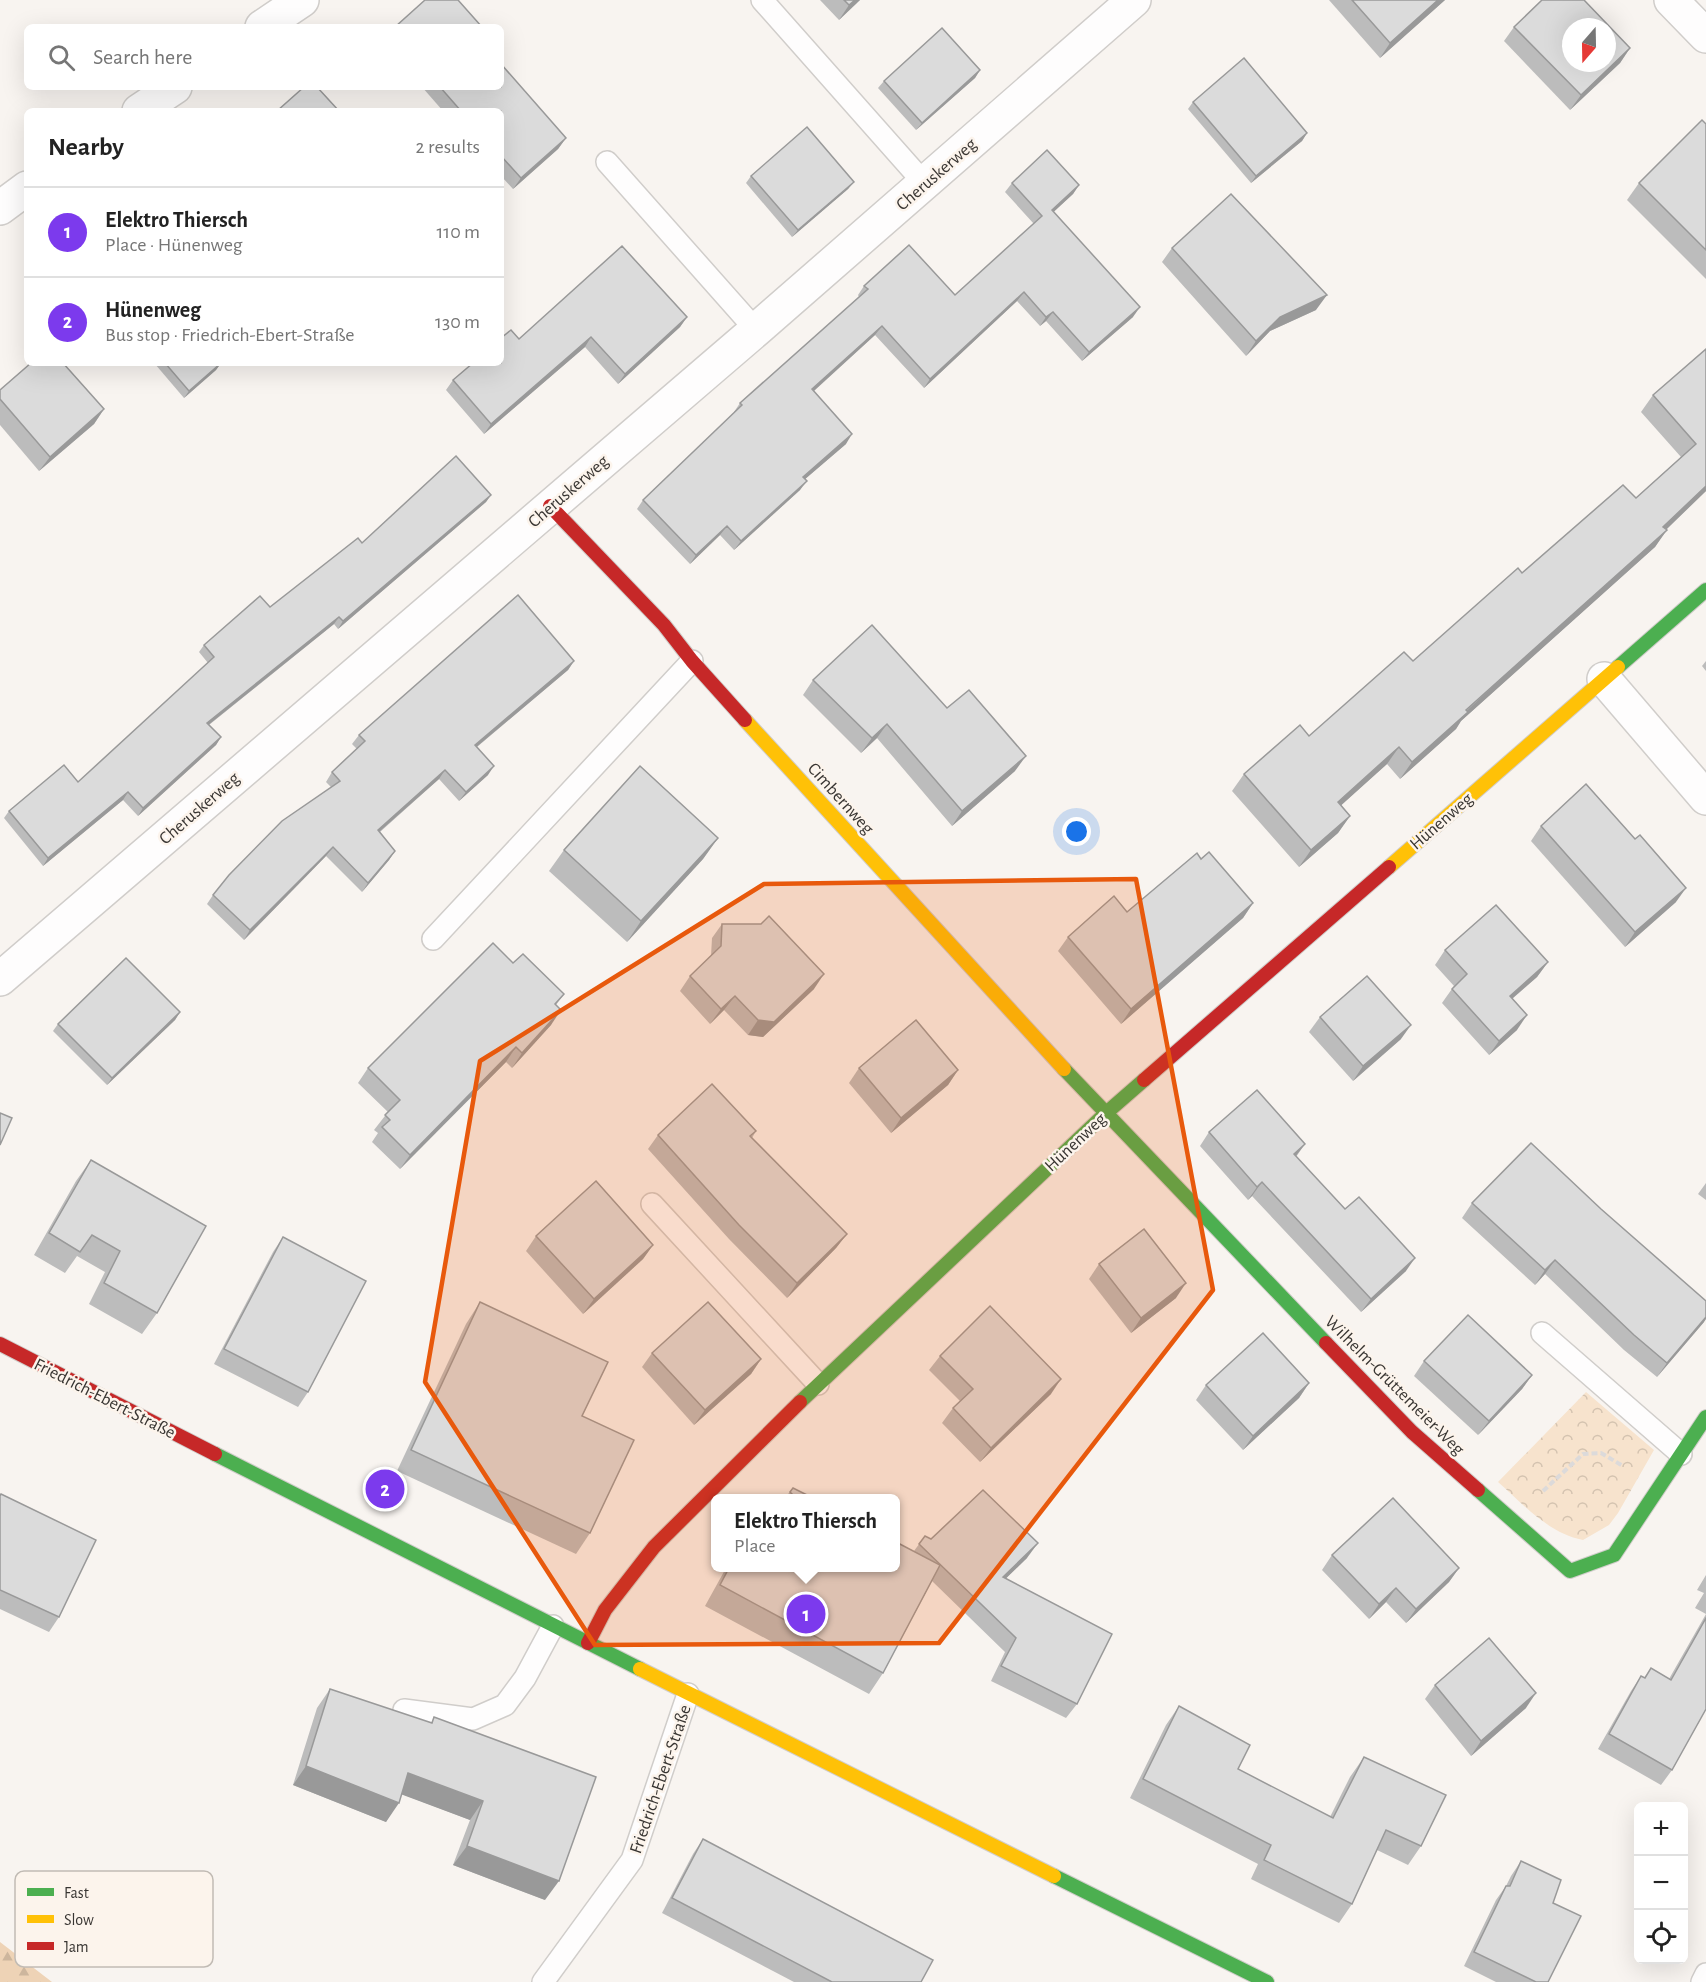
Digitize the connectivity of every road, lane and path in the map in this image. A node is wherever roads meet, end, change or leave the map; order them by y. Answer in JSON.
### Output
{"nodes":[{"id":1,"x":302,"y":0,"type":"edge"},
{"id":2,"x":762,"y":0,"type":"edge"},
{"id":3,"x":1134,"y":0,"type":"edge"},
{"id":4,"x":1671,"y":0,"type":"edge"},
{"id":5,"x":266,"y":24,"type":"edge"},
{"id":6,"x":1706,"y":36,"type":"edge"},
{"id":7,"x":170,"y":90,"type":"edge"},
{"id":8,"x":144,"y":108,"type":"edge"},
{"id":9,"x":607,"y":162,"type":"dead end"},
{"id":10,"x":925,"y":184,"type":"junction"},
{"id":11,"x":24,"y":190,"type":"edge"},
{"id":12,"x":0,"y":208,"type":"edge"},
{"id":13,"x":756,"y":330,"type":"junction"},
{"id":14,"x":550,"y":506,"type":"junction"},
{"id":15,"x":1706,"y":590,"type":"edge"},
{"id":16,"x":692,"y":661,"type":"junction"},
{"id":17,"x":1604,"y":679,"type":"junction"},
{"id":18,"x":1706,"y":798,"type":"edge"},
{"id":19,"x":434,"y":939,"type":"dead end"},
{"id":20,"x":0,"y":979,"type":"edge"},
{"id":21,"x":1105,"y":1114,"type":"junction"},
{"id":22,"x":652,"y":1204,"type":"dead end"},
{"id":23,"x":1542,"y":1333,"type":"dead end"},
{"id":24,"x":0,"y":1344,"type":"edge"},
{"id":25,"x":818,"y":1384,"type":"junction"},
{"id":26,"x":1706,"y":1417,"type":"edge"},
{"id":27,"x":1681,"y":1454,"type":"junction"},
{"id":28,"x":1657,"y":1491,"type":"junction"},
{"id":29,"x":1510,"y":1519,"type":"junction"},
{"id":30,"x":553,"y":1626,"type":"junction"},
{"id":31,"x":588,"y":1643,"type":"junction"},
{"id":32,"x":688,"y":1694,"type":"junction"},
{"id":33,"x":404,"y":1710,"type":"dead end"},
{"id":34,"x":1706,"y":1974,"type":"edge"},
{"id":35,"x":546,"y":1981,"type":"edge"},
{"id":36,"x":1267,"y":1982,"type":"edge"},
{"id":37,"x":1702,"y":1982,"type":"edge"}],
"edges":[{"from":1,"to":5,"type":"street"},
{"from":2,"to":10,"type":"lane"},
{"from":3,"to":10,"type":"street","name":"Cheruskerweg"},
{"from":4,"to":6,"type":"street"},
{"from":7,"to":8,"type":"street"},
{"from":9,"to":13,"type":"lane"},
{"from":10,"to":13,"type":"street","name":"Cheruskerweg"},
{"from":11,"to":12,"type":"street"},
{"from":13,"to":14,"type":"street","name":"Cheruskerweg"},
{"from":14,"to":16,"type":"street","name":"Cimbernweg"},
{"from":14,"to":20,"type":"street","name":"Cheruskerweg"},
{"from":15,"to":17,"type":"street","name":"Hünenweg"},
{"from":16,"to":19,"type":"lane"},
{"from":16,"to":21,"type":"street","name":"Cimbernweg"},
{"from":17,"to":18,"type":"street"},
{"from":17,"to":21,"type":"street","name":"Hünenweg"},
{"from":21,"to":25,"type":"street","name":"Hünenweg"},
{"from":21,"to":29,"type":"street","name":"Wilhelm-Grüttemeier-Weg"},
{"from":22,"to":25,"type":"lane"},
{"from":23,"to":27,"type":"lane"},
{"from":24,"to":30,"type":"street","name":"Friedrich-Ebert-Straße"},
{"from":25,"to":31,"type":"street","name":"Hünenweg"},
{"from":26,"to":27,"type":"street","name":"Wilhelm-Grüttemeier-Weg"},
{"from":27,"to":28,"type":"street","name":"Wilhelm-Grüttemeier-Weg"},
{"from":28,"to":29,"type":"path"},
{"from":28,"to":29,"type":"street","name":"Wilhelm-Grüttemeier-Weg"},
{"from":30,"to":31,"type":"street","name":"Friedrich-Ebert-Straße"},
{"from":30,"to":33,"type":"lane"},
{"from":31,"to":32,"type":"street","name":"Friedrich-Ebert-Straße"},
{"from":32,"to":35,"type":"lane","name":"Friedrich-Ebert-Straße"},
{"from":32,"to":36,"type":"street","name":"Friedrich-Ebert-Straße"},
{"from":34,"to":37,"type":"lane"}]}
